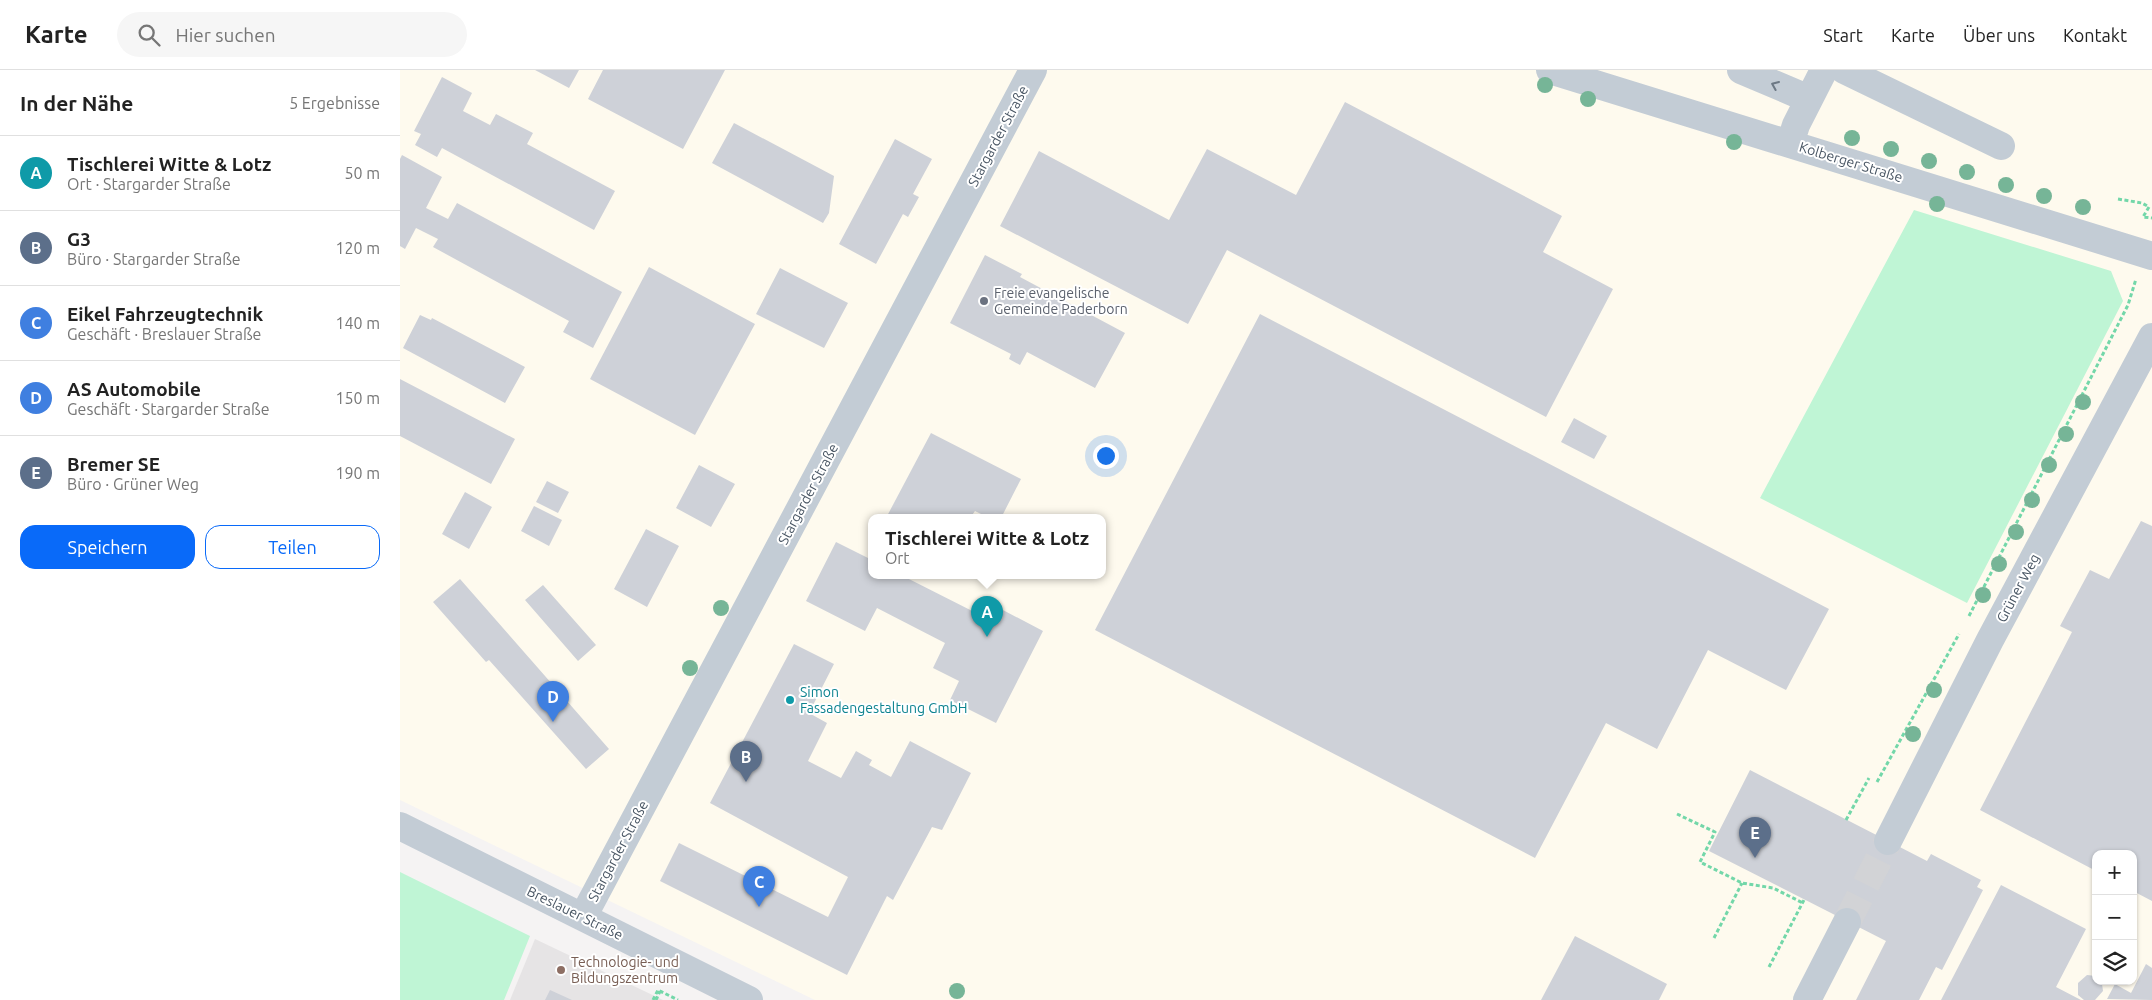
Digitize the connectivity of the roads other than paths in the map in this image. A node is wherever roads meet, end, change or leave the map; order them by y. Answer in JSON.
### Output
{"nodes":[{"id":1,"x":1033,"y":70,"type":"edge"},
{"id":2,"x":1550,"y":70,"type":"edge"},
{"id":3,"x":1741,"y":70,"type":"edge"},
{"id":4,"x":1824,"y":70,"type":"edge"},
{"id":5,"x":1844,"y":70,"type":"edge"},
{"id":6,"x":1809,"y":100,"type":"junction"},
{"id":7,"x":1790,"y":144,"type":"junction"},
{"id":8,"x":2000,"y":146,"type":"dead end"},
{"id":9,"x":2148,"y":255,"type":"edge"},
{"id":10,"x":2152,"y":337,"type":"edge"},
{"id":11,"x":400,"y":826,"type":"edge"},
{"id":12,"x":1888,"y":841,"type":"tunnel mouth"},
{"id":13,"x":584,"y":917,"type":"junction"},
{"id":14,"x":1847,"y":922,"type":"tunnel mouth"},
{"id":15,"x":719,"y":993,"type":"edge"},
{"id":16,"x":749,"y":1000,"type":"edge"},
{"id":17,"x":1807,"y":1000,"type":"edge"}],
"edges":[{"from":1,"to":13,"type":"street","name":"Stargarder Straße"},
{"from":2,"to":7,"type":"street","name":"Kolberger Straße"},
{"from":6,"to":3,"type":"street","one_way":true},
{"from":4,"to":6,"type":"street"},
{"from":5,"to":8,"type":"street"},
{"from":6,"to":7,"type":"street"},
{"from":7,"to":9,"type":"street","name":"Kolberger Straße"},
{"from":10,"to":12,"type":"street","name":"Grüner Weg"},
{"from":11,"to":13,"type":"street","name":"Breslauer Straße"},
{"from":13,"to":15,"type":"street","name":"Breslauer Straße"},
{"from":14,"to":17,"type":"street"},
{"from":15,"to":16,"type":"street","name":"Breslauer Straße"}]}
